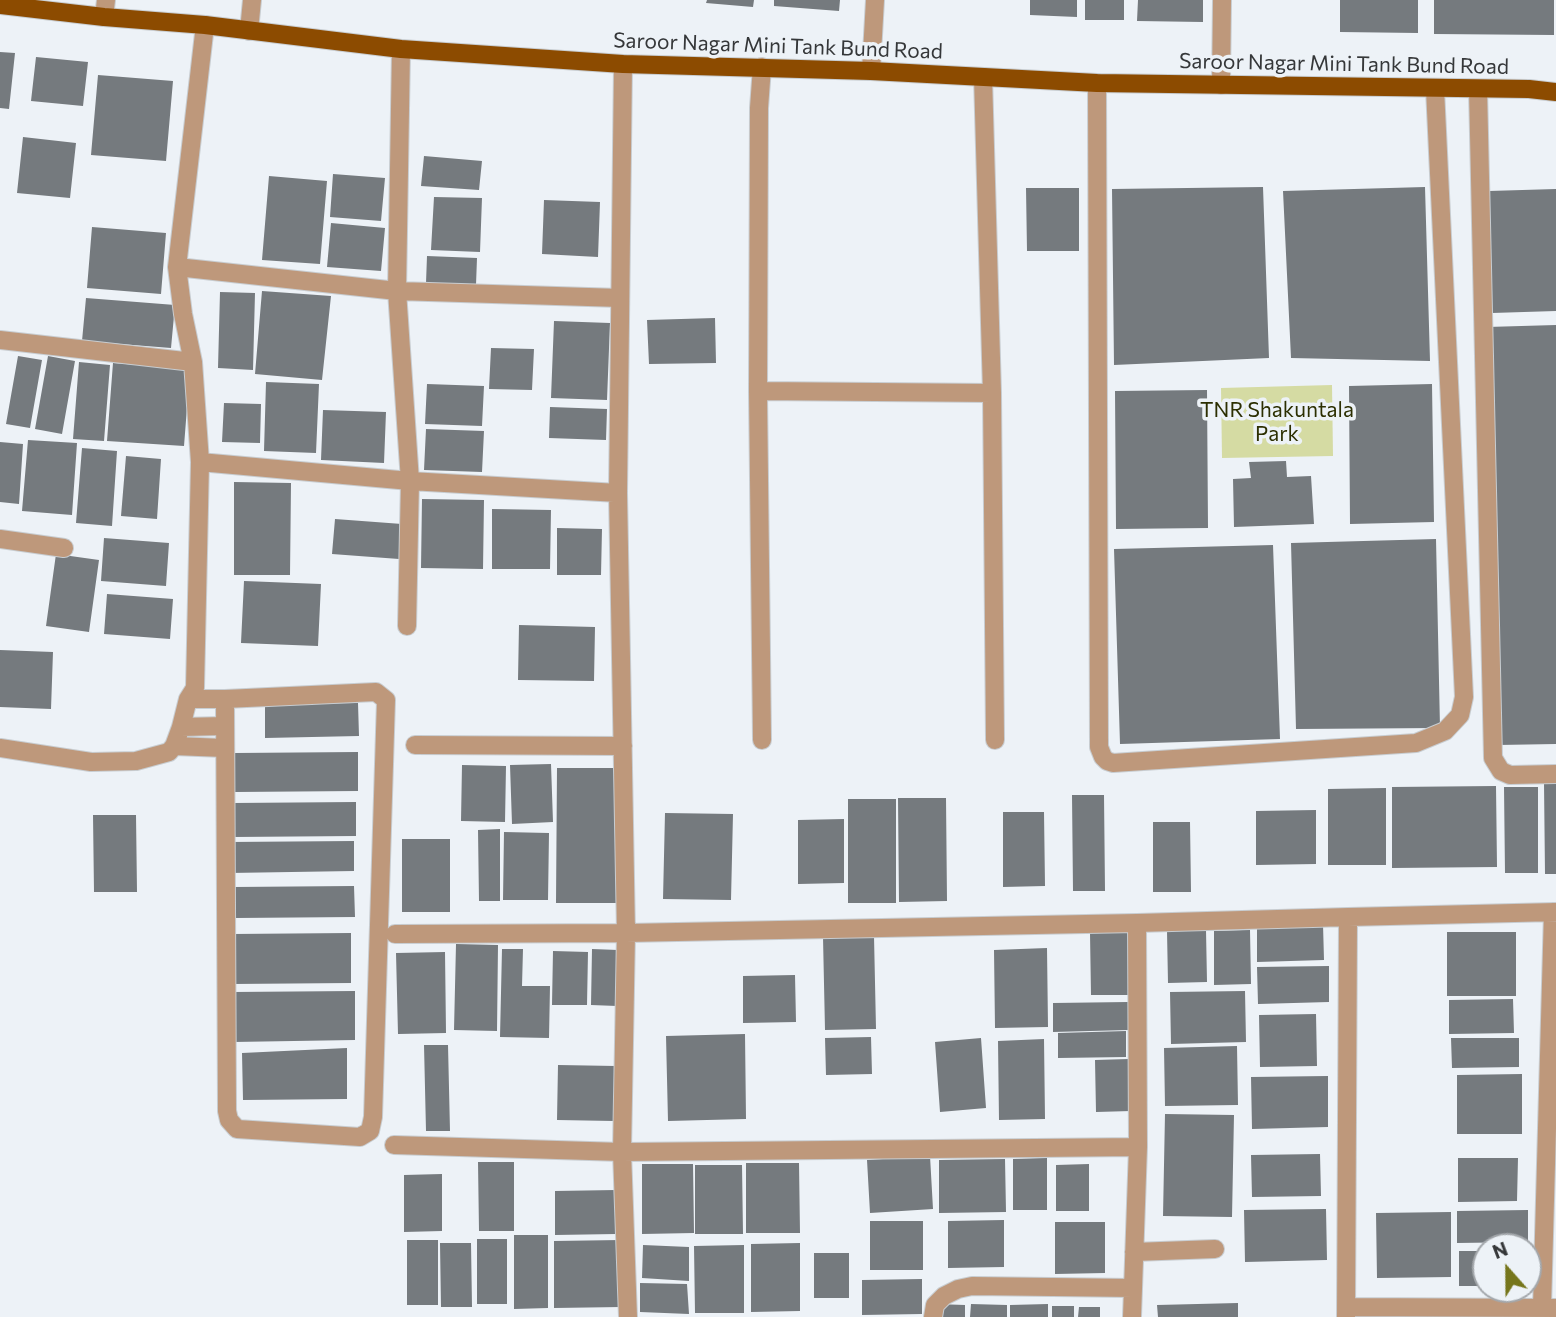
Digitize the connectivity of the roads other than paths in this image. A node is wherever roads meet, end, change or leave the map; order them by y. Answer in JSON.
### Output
{"nodes":[{"id":1,"x":252,"y":0,"type":"edge"},
{"id":2,"x":875,"y":0,"type":"edge"},
{"id":3,"x":1222,"y":0,"type":"edge"},
{"id":4,"x":0,"y":5,"type":"edge"},
{"id":5,"x":105,"y":8,"type":"edge"},
{"id":6,"x":205,"y":25,"type":"junction"},
{"id":7,"x":250,"y":31,"type":"junction"},
{"id":8,"x":401,"y":49,"type":"junction"},
{"id":9,"x":623,"y":64,"type":"junction"},
{"id":10,"x":762,"y":67,"type":"junction"},
{"id":11,"x":871,"y":71,"type":"junction"},
{"id":12,"x":983,"y":77,"type":"junction"},
{"id":13,"x":1097,"y":83,"type":"junction"},
{"id":14,"x":1222,"y":85,"type":"junction"},
{"id":15,"x":1434,"y":89,"type":"junction"},
{"id":16,"x":1478,"y":89,"type":"junction"},
{"id":17,"x":1556,"y":92,"type":"edge"},
{"id":18,"x":177,"y":267,"type":"junction"},
{"id":19,"x":397,"y":291,"type":"junction"},
{"id":20,"x":620,"y":298,"type":"junction"},
{"id":21,"x":0,"y":340,"type":"edge"},
{"id":22,"x":193,"y":362,"type":"junction"},
{"id":23,"x":758,"y":391,"type":"junction"},
{"id":24,"x":992,"y":393,"type":"junction"},
{"id":25,"x":200,"y":463,"type":"junction"},
{"id":26,"x":410,"y":481,"type":"junction"},
{"id":27,"x":618,"y":493,"type":"junction"},
{"id":28,"x":0,"y":539,"type":"edge"},
{"id":29,"x":64,"y":548,"type":"dead end"},
{"id":30,"x":407,"y":626,"type":"dead end"},
{"id":31,"x":188,"y":699,"type":"junction"},
{"id":32,"x":225,"y":699,"type":"junction"},
{"id":33,"x":225,"y":726,"type":"junction"},
{"id":34,"x":181,"y":727,"type":"junction"},
{"id":35,"x":762,"y":740,"type":"dead end"},
{"id":36,"x":995,"y":740,"type":"dead end"},
{"id":37,"x":415,"y":745,"type":"dead end"},
{"id":38,"x":174,"y":746,"type":"junction"},
{"id":39,"x":623,"y":746,"type":"junction"},
{"id":40,"x":0,"y":748,"type":"edge"},
{"id":41,"x":225,"y":748,"type":"junction"},
{"id":42,"x":1556,"y":774,"type":"edge"},
{"id":43,"x":1555,"y":912,"type":"edge"},
{"id":44,"x":1348,"y":918,"type":"junction"},
{"id":45,"x":1137,"y":923,"type":"junction"},
{"id":46,"x":626,"y":933,"type":"junction"},
{"id":47,"x":395,"y":934,"type":"dead end"},
{"id":48,"x":394,"y":1145,"type":"dead end"},
{"id":49,"x":1138,"y":1147,"type":"junction"},
{"id":50,"x":622,"y":1152,"type":"junction"},
{"id":51,"x":1215,"y":1249,"type":"dead end"},
{"id":52,"x":1134,"y":1252,"type":"junction"},
{"id":53,"x":1133,"y":1288,"type":"junction"},
{"id":54,"x":1549,"y":1308,"type":"edge"},
{"id":55,"x":1346,"y":1312,"type":"edge"},
{"id":56,"x":628,"y":1317,"type":"edge"},
{"id":57,"x":933,"y":1317,"type":"edge"},
{"id":58,"x":1132,"y":1317,"type":"edge"}],
"edges":[{"from":1,"to":7,"type":"street"},
{"from":2,"to":11,"type":"street"},
{"from":3,"to":14,"type":"street"},
{"from":4,"to":5,"type":"main road","name":"Saroor Nagar Mini Tank Bund Road"},
{"from":5,"to":6,"type":"main road","name":"Saroor Nagar Mini Tank Bund Road"},
{"from":6,"to":7,"type":"main road","name":"Saroor Nagar Mini Tank Bund Road"},
{"from":6,"to":18,"type":"street"},
{"from":7,"to":8,"type":"main road","name":"Saroor Nagar Mini Tank Bund Road"},
{"from":8,"to":9,"type":"main road","name":"Saroor Nagar Mini Tank Bund Road"},
{"from":8,"to":19,"type":"street"},
{"from":9,"to":10,"type":"main road","name":"Saroor Nagar Mini Tank Bund Road"},
{"from":9,"to":20,"type":"street"},
{"from":10,"to":11,"type":"main road","name":"Saroor Nagar Mini Tank Bund Road"},
{"from":10,"to":23,"type":"street"},
{"from":11,"to":12,"type":"main road","name":"Saroor Nagar Mini Tank Bund Road"},
{"from":12,"to":13,"type":"main road","name":"Saroor Nagar Mini Tank Bund Road"},
{"from":12,"to":24,"type":"street"},
{"from":13,"to":14,"type":"main road","name":"Saroor Nagar Mini Tank Bund Road"},
{"from":13,"to":15,"type":"street"},
{"from":14,"to":15,"type":"main road","name":"Saroor Nagar Mini Tank Bund Road"},
{"from":15,"to":16,"type":"main road","name":"Saroor Nagar Mini Tank Bund Road"},
{"from":16,"to":17,"type":"main road","name":"Saroor Nagar Mini Tank Bund Road"},
{"from":16,"to":42,"type":"street"},
{"from":18,"to":19,"type":"street"},
{"from":18,"to":22,"type":"street"},
{"from":19,"to":20,"type":"street"},
{"from":19,"to":26,"type":"street"},
{"from":20,"to":27,"type":"street"},
{"from":21,"to":22,"type":"street"},
{"from":22,"to":25,"type":"street"},
{"from":23,"to":24,"type":"street"},
{"from":23,"to":35,"type":"street"},
{"from":24,"to":36,"type":"street"},
{"from":25,"to":26,"type":"street"},
{"from":25,"to":31,"type":"street"},
{"from":26,"to":27,"type":"street"},
{"from":26,"to":30,"type":"street"},
{"from":27,"to":39,"type":"street"},
{"from":28,"to":29,"type":"street"},
{"from":31,"to":32,"type":"street"},
{"from":31,"to":34,"type":"street"},
{"from":32,"to":33,"type":"street"},
{"from":32,"to":41,"type":"street"},
{"from":33,"to":34,"type":"street"},
{"from":33,"to":41,"type":"street"},
{"from":34,"to":38,"type":"street"},
{"from":37,"to":39,"type":"street"},
{"from":38,"to":40,"type":"street"},
{"from":38,"to":41,"type":"street"},
{"from":39,"to":46,"type":"street"},
{"from":43,"to":44,"type":"street"},
{"from":43,"to":54,"type":"street"},
{"from":44,"to":45,"type":"street"},
{"from":44,"to":55,"type":"street"},
{"from":45,"to":46,"type":"street"},
{"from":45,"to":49,"type":"street"},
{"from":46,"to":47,"type":"street"},
{"from":46,"to":50,"type":"street"},
{"from":48,"to":50,"type":"street"},
{"from":49,"to":50,"type":"street"},
{"from":49,"to":52,"type":"street"},
{"from":50,"to":56,"type":"street"},
{"from":51,"to":52,"type":"street"},
{"from":52,"to":53,"type":"street"},
{"from":53,"to":57,"type":"street"},
{"from":53,"to":58,"type":"street"},
{"from":54,"to":55,"type":"street"}]}
